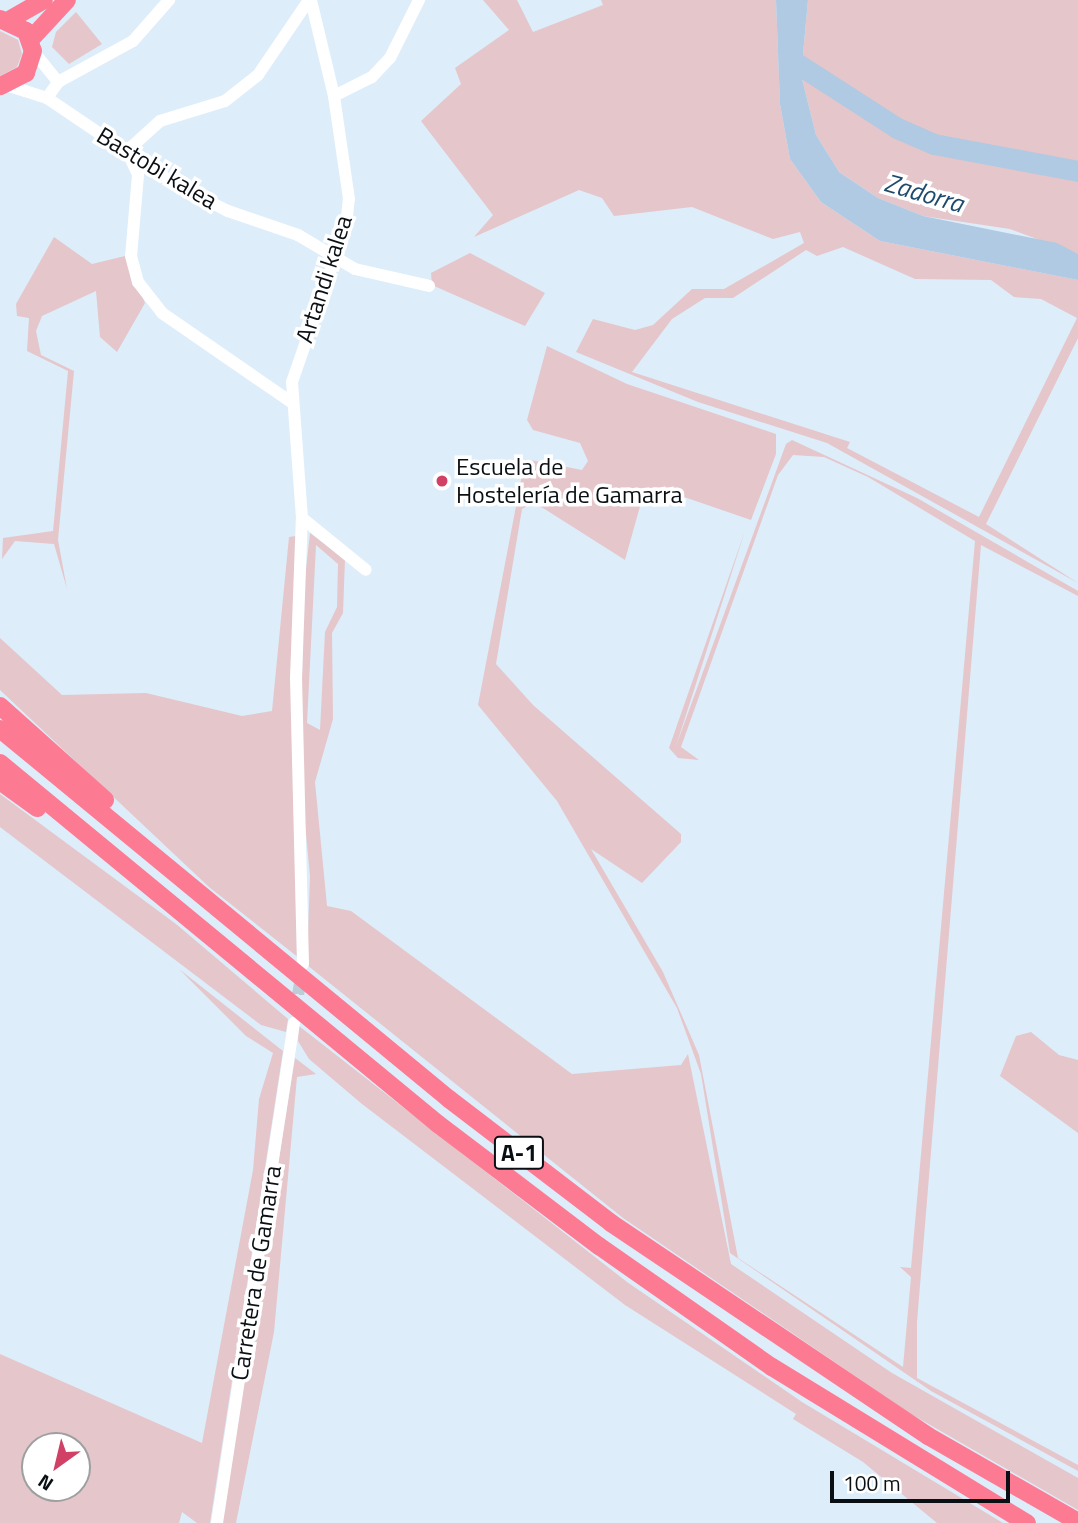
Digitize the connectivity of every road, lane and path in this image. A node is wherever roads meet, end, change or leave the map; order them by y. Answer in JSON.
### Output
{"nodes":[{"id":1,"x":44,"y":0,"type":"edge"},
{"id":2,"x":66,"y":0,"type":"edge"},
{"id":3,"x":169,"y":0,"type":"edge"},
{"id":4,"x":310,"y":0,"type":"edge"},
{"id":5,"x":419,"y":0,"type":"edge"},
{"id":6,"x":5,"y":19,"type":"edge"},
{"id":7,"x":32,"y":45,"type":"junction"},
{"id":8,"x":58,"y":82,"type":"junction"},
{"id":9,"x":3,"y":85,"type":"edge"},
{"id":10,"x":334,"y":96,"type":"junction"},
{"id":11,"x":47,"y":98,"type":"junction"},
{"id":12,"x":127,"y":151,"type":"junction"},
{"id":13,"x":335,"y":256,"type":"junction"},
{"id":14,"x":429,"y":286,"type":"dead end"},
{"id":15,"x":291,"y":402,"type":"junction"},
{"id":16,"x":302,"y":518,"type":"junction"},
{"id":17,"x":366,"y":570,"type":"dead end"},
{"id":18,"x":0,"y":706,"type":"edge"},
{"id":19,"x":0,"y":729,"type":"edge"},
{"id":20,"x":0,"y":763,"type":"edge"},
{"id":21,"x":0,"y":781,"type":"edge"},
{"id":22,"x":127,"y":831,"type":"junction"},
{"id":23,"x":161,"y":898,"type":"junction"},
{"id":24,"x":303,"y":964,"type":"tunnel mouth"},
{"id":25,"x":294,"y":1023,"type":"tunnel mouth"},
{"id":26,"x":1078,"y":1522,"type":"edge"},
{"id":27,"x":217,"y":1523,"type":"edge"},
{"id":28,"x":1027,"y":1523,"type":"edge"}],
"edges":[{"from":1,"to":6,"type":"highway"},
{"from":2,"to":7,"type":"highway"},
{"from":3,"to":8,"type":"street"},
{"from":4,"to":10,"type":"street","name":"Artandi kalea"},
{"from":4,"to":12,"type":"street"},
{"from":5,"to":10,"type":"street"},
{"from":6,"to":7,"type":"highway"},
{"from":7,"to":8,"type":"street"},
{"from":7,"to":9,"type":"highway"},
{"from":8,"to":11,"type":"street"},
{"from":9,"to":11,"type":"street","name":"Bastobi kalea"},
{"from":10,"to":13,"type":"street","name":"Artandi kalea"},
{"from":11,"to":12,"type":"street","name":"Bastobi kalea"},
{"from":12,"to":13,"type":"street","name":"Bastobi kalea"},
{"from":12,"to":15,"type":"street"},
{"from":13,"to":14,"type":"street","name":"Bastobi kalea"},
{"from":13,"to":15,"type":"street","name":"Artandi kalea"},
{"from":15,"to":16,"type":"street","name":"Artandi kalea"},
{"from":16,"to":17,"type":"street"},
{"from":16,"to":24,"type":"street","name":"Artandi kalea"},
{"from":18,"to":22,"type":"highway"},
{"from":19,"to":22,"type":"highway","number":"A-1"},
{"from":20,"to":23,"type":"highway","number":"A-1"},
{"from":21,"to":23,"type":"highway"},
{"from":22,"to":26,"type":"highway","number":"A-1"},
{"from":23,"to":28,"type":"highway","number":"A-1"},
{"from":25,"to":27,"type":"street","name":"Carretera de Gamarra"}]}
